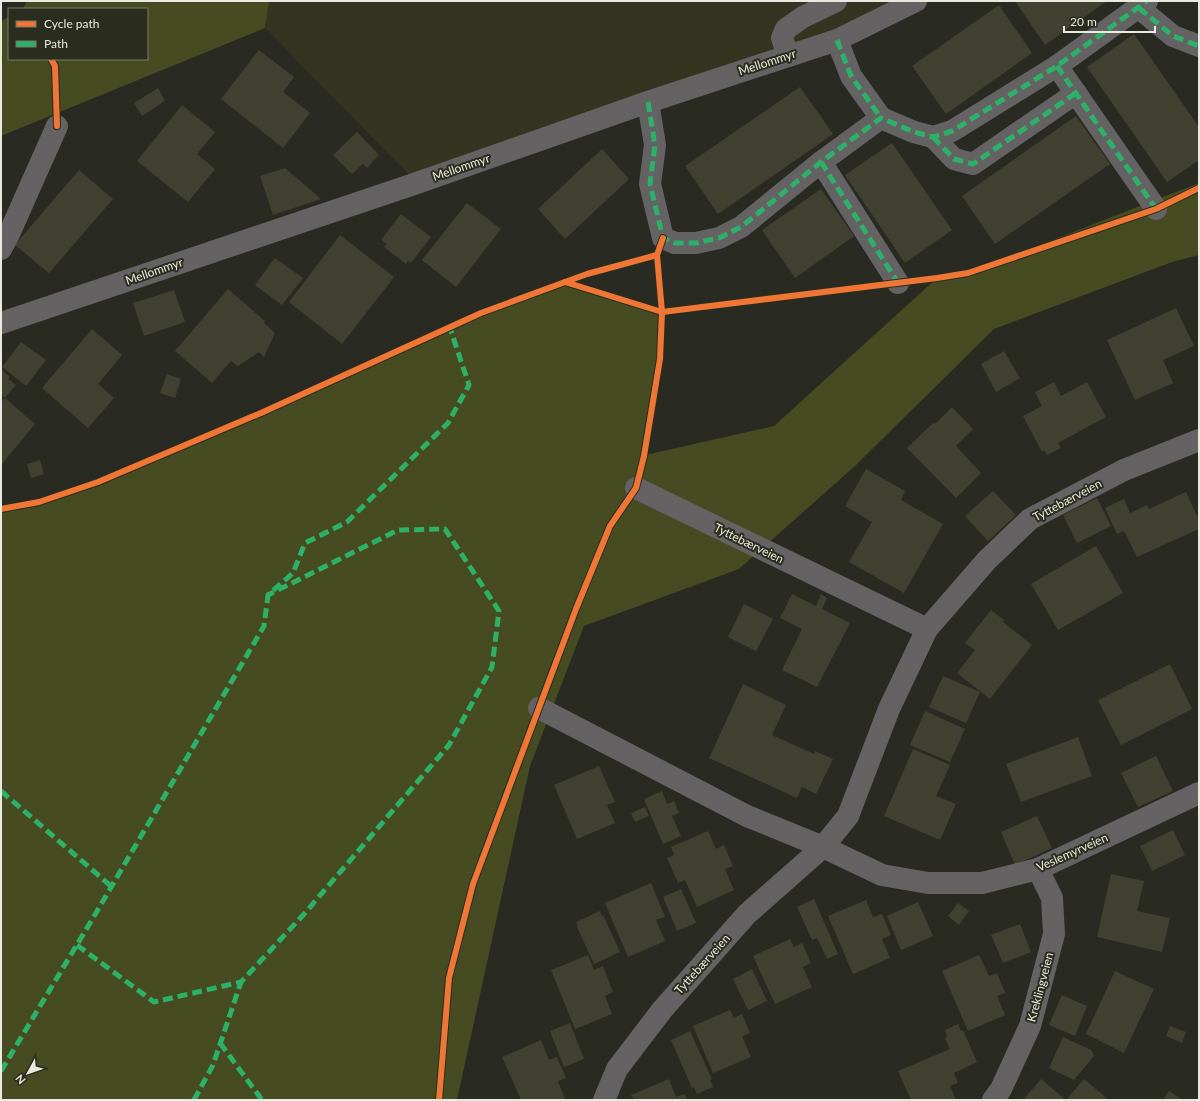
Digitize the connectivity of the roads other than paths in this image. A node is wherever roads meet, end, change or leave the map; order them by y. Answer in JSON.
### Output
{"nodes":[{"id":1,"x":836,"y":1,"type":"edge"},
{"id":2,"x":916,"y":1,"type":"edge"},
{"id":3,"x":1143,"y":4,"type":"edge"},
{"id":4,"x":837,"y":40,"type":"junction"},
{"id":5,"x":1199,"y":46,"type":"edge"},
{"id":6,"x":788,"y":56,"type":"junction"},
{"id":7,"x":1058,"y":66,"type":"junction"},
{"id":8,"x":1076,"y":93,"type":"junction"},
{"id":9,"x":648,"y":102,"type":"junction"},
{"id":10,"x":881,"y":118,"type":"junction"},
{"id":11,"x":57,"y":126,"type":"dead end"},
{"id":12,"x":933,"y":137,"type":"junction"},
{"id":13,"x":821,"y":162,"type":"junction"},
{"id":14,"x":1156,"y":209,"type":"dead end"},
{"id":15,"x":1,"y":249,"type":"edge"},
{"id":16,"x":898,"y":283,"type":"dead end"},
{"id":17,"x":1,"y":323,"type":"edge"},
{"id":18,"x":1199,"y":440,"type":"edge"},
{"id":19,"x":636,"y":488,"type":"dead end"},
{"id":20,"x":927,"y":629,"type":"junction"},
{"id":21,"x":539,"y":708,"type":"dead end"},
{"id":22,"x":1199,"y":793,"type":"edge"},
{"id":23,"x":823,"y":848,"type":"junction"},
{"id":24,"x":1038,"y":869,"type":"junction"},
{"id":25,"x":604,"y":1100,"type":"edge"},
{"id":26,"x":993,"y":1100,"type":"edge"}],
"edges":[{"from":1,"to":6,"type":"street"},
{"from":2,"to":4,"type":"street","name":"Mellommyr"},
{"from":3,"to":5,"type":"street"},
{"from":3,"to":7,"type":"street"},
{"from":4,"to":6,"type":"street","name":"Mellommyr"},
{"from":4,"to":10,"type":"street"},
{"from":6,"to":9,"type":"street","name":"Mellommyr"},
{"from":7,"to":8,"type":"street"},
{"from":7,"to":12,"type":"street"},
{"from":8,"to":12,"type":"street"},
{"from":8,"to":14,"type":"street"},
{"from":9,"to":13,"type":"street"},
{"from":9,"to":17,"type":"street","name":"Mellommyr"},
{"from":10,"to":12,"type":"street"},
{"from":10,"to":13,"type":"street"},
{"from":11,"to":15,"type":"street"},
{"from":13,"to":16,"type":"street"},
{"from":18,"to":20,"type":"street","name":"Tyttebærveien"},
{"from":19,"to":20,"type":"street","name":"Tyttebærveien"},
{"from":20,"to":23,"type":"street","name":"Tyttebærveien"},
{"from":21,"to":23,"type":"street"},
{"from":22,"to":24,"type":"street","name":"Veslemyrveien"},
{"from":23,"to":24,"type":"street","name":"Veslemyrveien"},
{"from":23,"to":25,"type":"street","name":"Tyttebærveien"},
{"from":24,"to":26,"type":"street","name":"Kreklingveien"}]}
